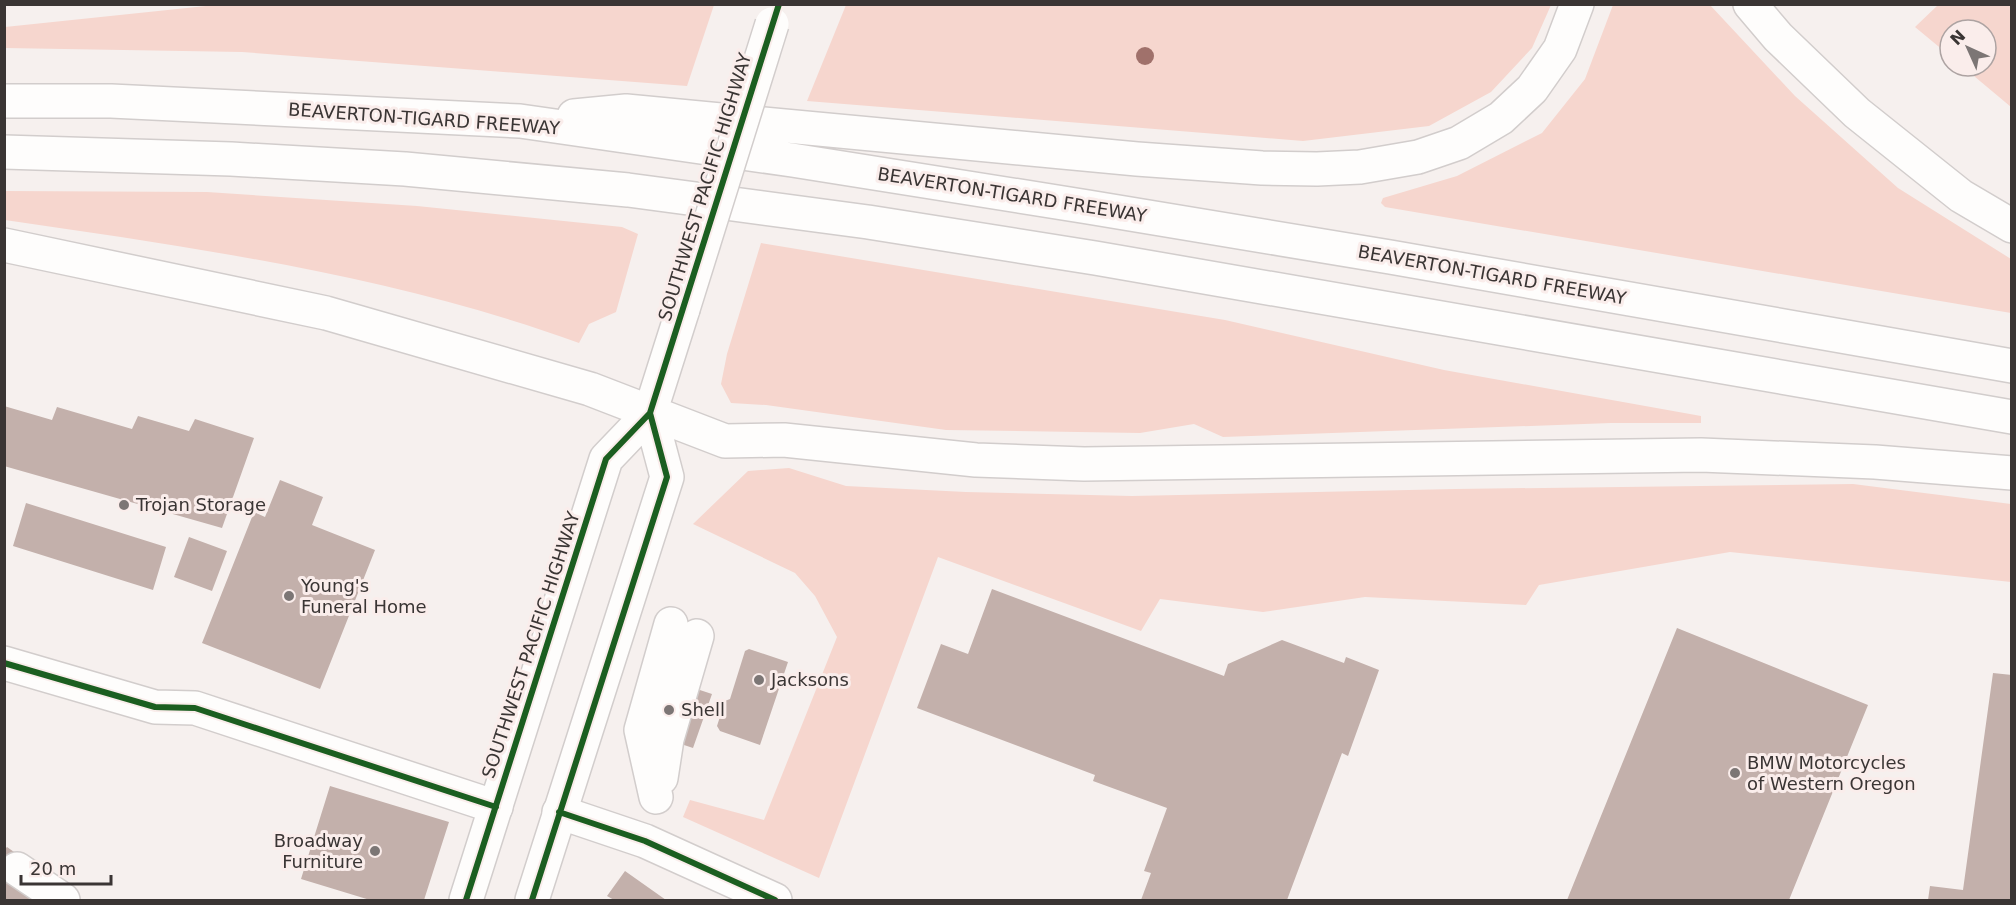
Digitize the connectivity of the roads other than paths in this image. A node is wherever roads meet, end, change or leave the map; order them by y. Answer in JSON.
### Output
{"nodes":[{"id":1,"x":1576,"y":4,"type":"edge"},
{"id":2,"x":1750,"y":4,"type":"edge"},
{"id":3,"x":775,"y":14,"type":"edge"},
{"id":4,"x":4,"y":101,"type":"edge"},
{"id":5,"x":520,"y":121,"type":"junction"},
{"id":6,"x":4,"y":152,"type":"edge"},
{"id":7,"x":2012,"y":226,"type":"edge"},
{"id":8,"x":4,"y":245,"type":"edge"},
{"id":9,"x":2012,"y":366,"type":"edge"},
{"id":10,"x":650,"y":413,"type":"junction"},
{"id":11,"x":2012,"y":417,"type":"edge"},
{"id":12,"x":2012,"y":473,"type":"edge"},
{"id":13,"x":690,"y":634,"type":"joint"},
{"id":14,"x":4,"y":663,"type":"edge"},
{"id":15,"x":496,"y":807,"type":"junction"},
{"id":16,"x":559,"y":812,"type":"junction"},
{"id":17,"x":17,"y":869,"type":"dead end"},
{"id":18,"x":63,"y":900,"type":"edge"},
{"id":19,"x":466,"y":900,"type":"edge"},
{"id":20,"x":532,"y":900,"type":"edge"},
{"id":21,"x":775,"y":900,"type":"edge"}],
"edges":[{"from":1,"to":5,"type":"main road"},
{"from":2,"to":7,"type":"main road"},
{"from":3,"to":10,"type":"main road","name":"SOUTHWEST PACIFIC HIGHWAY","bridge":true},
{"from":4,"to":5,"type":"main road","name":"BEAVERTON-TIGARD FREEWAY"},
{"from":5,"to":9,"type":"main road","name":"BEAVERTON-TIGARD FREEWAY"},
{"from":6,"to":11,"type":"main road"},
{"from":8,"to":10,"type":"main road"},
{"from":10,"to":12,"type":"main road"},
{"from":10,"to":15,"type":"main road","name":"SOUTHWEST PACIFIC HIGHWAY"},
{"from":10,"to":16,"type":"main road"},
{"from":13,"to":13,"type":"main road"},
{"from":14,"to":15,"type":"main road"},
{"from":15,"to":19,"type":"main road","name":"SOUTHWEST PACIFIC HIGHWAY"},
{"from":16,"to":20,"type":"main road"},
{"from":16,"to":21,"type":"main road"},
{"from":17,"to":18,"type":"main road"}]}
